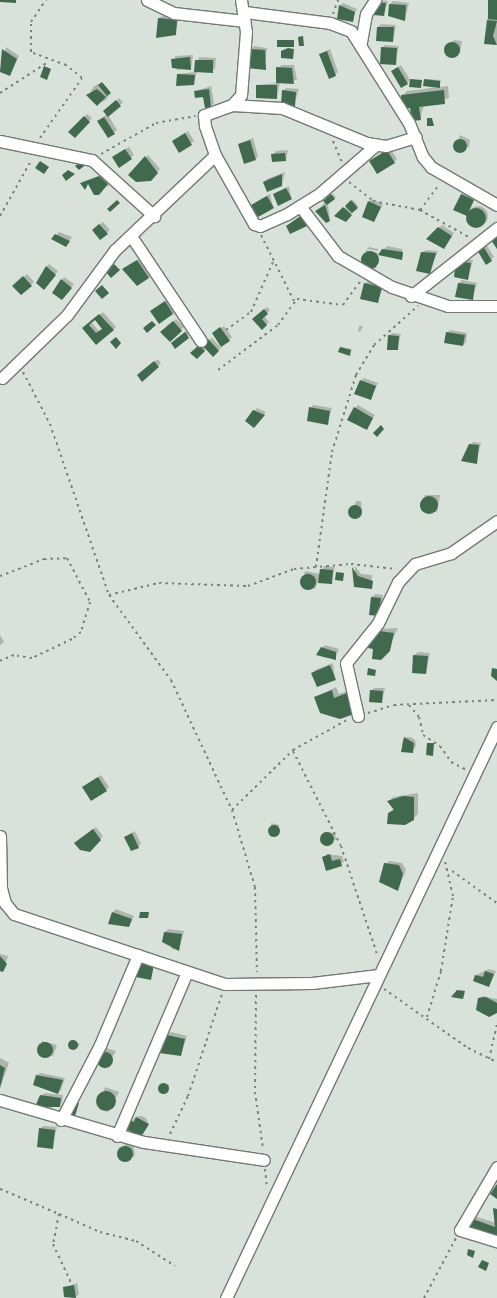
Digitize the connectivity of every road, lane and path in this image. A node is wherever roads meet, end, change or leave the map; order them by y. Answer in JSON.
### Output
{"nodes":[{"id":1,"x":46,"y":0,"type":"edge"},
{"id":2,"x":147,"y":0,"type":"edge"},
{"id":3,"x":240,"y":0,"type":"edge"},
{"id":4,"x":338,"y":0,"type":"edge"},
{"id":5,"x":375,"y":0,"type":"edge"},
{"id":6,"x":245,"y":16,"type":"junction"},
{"id":7,"x":330,"y":23,"type":"junction"},
{"id":8,"x":361,"y":42,"type":"junction"},
{"id":9,"x":48,"y":62,"type":"junction"},
{"id":10,"x":0,"y":94,"type":"edge"},
{"id":11,"x":242,"y":95,"type":"junction"},
{"id":12,"x":232,"y":105,"type":"junction"},
{"id":13,"x":249,"y":105,"type":"junction"},
{"id":14,"x":204,"y":115,"type":"junction"},
{"id":15,"x":333,"y":132,"type":"junction"},
{"id":16,"x":416,"y":138,"type":"junction"},
{"id":17,"x":0,"y":141,"type":"edge"},
{"id":18,"x":376,"y":145,"type":"junction"},
{"id":19,"x":36,"y":148,"type":"junction"},
{"id":20,"x":215,"y":155,"type":"junction"},
{"id":21,"x":92,"y":160,"type":"junction"},
{"id":22,"x":345,"y":169,"type":"junction"},
{"id":23,"x":449,"y":178,"type":"junction"},
{"id":24,"x":497,"y":205,"type":"edge"},
{"id":25,"x":300,"y":206,"type":"junction"},
{"id":26,"x":420,"y":210,"type":"junction"},
{"id":27,"x":0,"y":216,"type":"edge"},
{"id":28,"x":154,"y":216,"type":"junction"},
{"id":29,"x":257,"y":226,"type":"junction"},
{"id":30,"x":497,"y":228,"type":"edge"},
{"id":31,"x":131,"y":236,"type":"junction"},
{"id":32,"x":478,"y":243,"type":"junction"},
{"id":33,"x":273,"y":262,"type":"junction"},
{"id":34,"x":364,"y":271,"type":"junction"},
{"id":35,"x":411,"y":296,"type":"junction"},
{"id":36,"x":426,"y":301,"type":"junction"},
{"id":37,"x":294,"y":302,"type":"junction"},
{"id":38,"x":497,"y":306,"type":"edge"},
{"id":39,"x":226,"y":330,"type":"dead end"},
{"id":40,"x":201,"y":341,"type":"dead end"},
{"id":41,"x":19,"y":365,"type":"junction"},
{"id":42,"x":218,"y":370,"type":"dead end"},
{"id":43,"x":2,"y":378,"type":"dead end"},
{"id":44,"x":497,"y":521,"type":"edge"},
{"id":45,"x":316,"y":567,"type":"junction"},
{"id":46,"x":406,"y":571,"type":"junction"},
{"id":47,"x":0,"y":576,"type":"edge"},
{"id":48,"x":109,"y":595,"type":"junction"},
{"id":49,"x":0,"y":661,"type":"edge"},
{"id":50,"x":497,"y":700,"type":"edge"},
{"id":51,"x":408,"y":705,"type":"junction"},
{"id":52,"x":358,"y":716,"type":"junction"},
{"id":53,"x":497,"y":727,"type":"edge"},
{"id":54,"x":292,"y":750,"type":"junction"},
{"id":55,"x":473,"y":776,"type":"junction"},
{"id":56,"x":232,"y":810,"type":"junction"},
{"id":57,"x":0,"y":836,"type":"edge"},
{"id":58,"x":440,"y":852,"type":"junction"},
{"id":59,"x":451,"y":870,"type":"junction"},
{"id":60,"x":497,"y":903,"type":"edge"},
{"id":61,"x":2,"y":905,"type":"edge"},
{"id":62,"x":138,"y":955,"type":"junction"},
{"id":63,"x":186,"y":974,"type":"junction"},
{"id":64,"x":379,"y":975,"type":"junction"},
{"id":65,"x":225,"y":984,"type":"junction"},
{"id":66,"x":256,"y":986,"type":"junction"},
{"id":67,"x":427,"y":1017,"type":"junction"},
{"id":68,"x":497,"y":1025,"type":"edge"},
{"id":69,"x":489,"y":1059,"type":"junction"},
{"id":70,"x":497,"y":1062,"type":"edge"},
{"id":71,"x":0,"y":1100,"type":"edge"},
{"id":72,"x":61,"y":1120,"type":"junction"},
{"id":73,"x":117,"y":1136,"type":"junction"},
{"id":74,"x":165,"y":1145,"type":"junction"},
{"id":75,"x":264,"y":1160,"type":"junction"},
{"id":76,"x":497,"y":1167,"type":"edge"},
{"id":77,"x":0,"y":1189,"type":"edge"},
{"id":78,"x":269,"y":1200,"type":"junction"},
{"id":79,"x":59,"y":1214,"type":"junction"},
{"id":80,"x":460,"y":1230,"type":"junction"},
{"id":81,"x":497,"y":1241,"type":"edge"},
{"id":82,"x":175,"y":1266,"type":"dead end"},
{"id":83,"x":72,"y":1285,"type":"dead end"},
{"id":84,"x":226,"y":1298,"type":"edge"},
{"id":85,"x":424,"y":1298,"type":"edge"}],
"edges":[{"from":1,"to":9,"type":"path"},
{"from":2,"to":6,"type":"street"},
{"from":3,"to":6,"type":"street"},
{"from":4,"to":7,"type":"path"},
{"from":5,"to":8,"type":"street"},
{"from":6,"to":7,"type":"street"},
{"from":6,"to":11,"type":"street"},
{"from":7,"to":8,"type":"street"},
{"from":8,"to":16,"type":"street"},
{"from":9,"to":10,"type":"path"},
{"from":9,"to":19,"type":"path"},
{"from":11,"to":12,"type":"street"},
{"from":11,"to":13,"type":"street"},
{"from":12,"to":13,"type":"street"},
{"from":12,"to":14,"type":"street"},
{"from":13,"to":15,"type":"street"},
{"from":14,"to":20,"type":"street"},
{"from":14,"to":21,"type":"path"},
{"from":15,"to":18,"type":"street"},
{"from":15,"to":22,"type":"path"},
{"from":16,"to":18,"type":"street"},
{"from":16,"to":23,"type":"street"},
{"from":17,"to":19,"type":"street"},
{"from":18,"to":22,"type":"street"},
{"from":19,"to":21,"type":"street"},
{"from":19,"to":27,"type":"path"},
{"from":20,"to":28,"type":"street"},
{"from":20,"to":29,"type":"street"},
{"from":21,"to":28,"type":"street"},
{"from":22,"to":25,"type":"street"},
{"from":22,"to":26,"type":"path"},
{"from":23,"to":24,"type":"street"},
{"from":23,"to":26,"type":"path"},
{"from":25,"to":29,"type":"street"},
{"from":25,"to":34,"type":"street"},
{"from":26,"to":32,"type":"path"},
{"from":28,"to":31,"type":"street"},
{"from":29,"to":33,"type":"path"},
{"from":30,"to":32,"type":"street"},
{"from":31,"to":40,"type":"street"},
{"from":31,"to":41,"type":"street"},
{"from":32,"to":35,"type":"street"},
{"from":33,"to":37,"type":"path"},
{"from":33,"to":39,"type":"path"},
{"from":34,"to":35,"type":"street"},
{"from":34,"to":37,"type":"path"},
{"from":35,"to":36,"type":"street"},
{"from":36,"to":38,"type":"street"},
{"from":36,"to":45,"type":"path"},
{"from":37,"to":42,"type":"path"},
{"from":41,"to":43,"type":"street"},
{"from":41,"to":48,"type":"path"},
{"from":44,"to":46,"type":"street"},
{"from":45,"to":46,"type":"path"},
{"from":45,"to":48,"type":"path"},
{"from":46,"to":52,"type":"street"},
{"from":47,"to":49,"type":"path"},
{"from":48,"to":56,"type":"path"},
{"from":50,"to":51,"type":"path"},
{"from":51,"to":52,"type":"path"},
{"from":51,"to":55,"type":"path"},
{"from":52,"to":54,"type":"path"},
{"from":53,"to":55,"type":"street"},
{"from":54,"to":56,"type":"path"},
{"from":54,"to":64,"type":"path"},
{"from":55,"to":58,"type":"street"},
{"from":56,"to":66,"type":"path"},
{"from":57,"to":61,"type":"street"},
{"from":58,"to":59,"type":"path"},
{"from":58,"to":64,"type":"street"},
{"from":59,"to":60,"type":"path"},
{"from":59,"to":67,"type":"path"},
{"from":61,"to":62,"type":"street"},
{"from":62,"to":63,"type":"street"},
{"from":62,"to":72,"type":"street"},
{"from":63,"to":65,"type":"street"},
{"from":63,"to":73,"type":"street"},
{"from":64,"to":66,"type":"street"},
{"from":64,"to":67,"type":"path"},
{"from":64,"to":78,"type":"street"},
{"from":65,"to":66,"type":"street"},
{"from":65,"to":74,"type":"path"},
{"from":66,"to":75,"type":"path"},
{"from":67,"to":69,"type":"path"},
{"from":68,"to":69,"type":"path"},
{"from":69,"to":70,"type":"path"},
{"from":71,"to":72,"type":"street"},
{"from":72,"to":73,"type":"street"},
{"from":73,"to":74,"type":"street"},
{"from":74,"to":75,"type":"street"},
{"from":75,"to":78,"type":"path"},
{"from":76,"to":80,"type":"street"},
{"from":77,"to":79,"type":"path"},
{"from":78,"to":84,"type":"street"},
{"from":79,"to":82,"type":"path"},
{"from":79,"to":83,"type":"path"},
{"from":80,"to":81,"type":"street"},
{"from":80,"to":85,"type":"path"}]}
